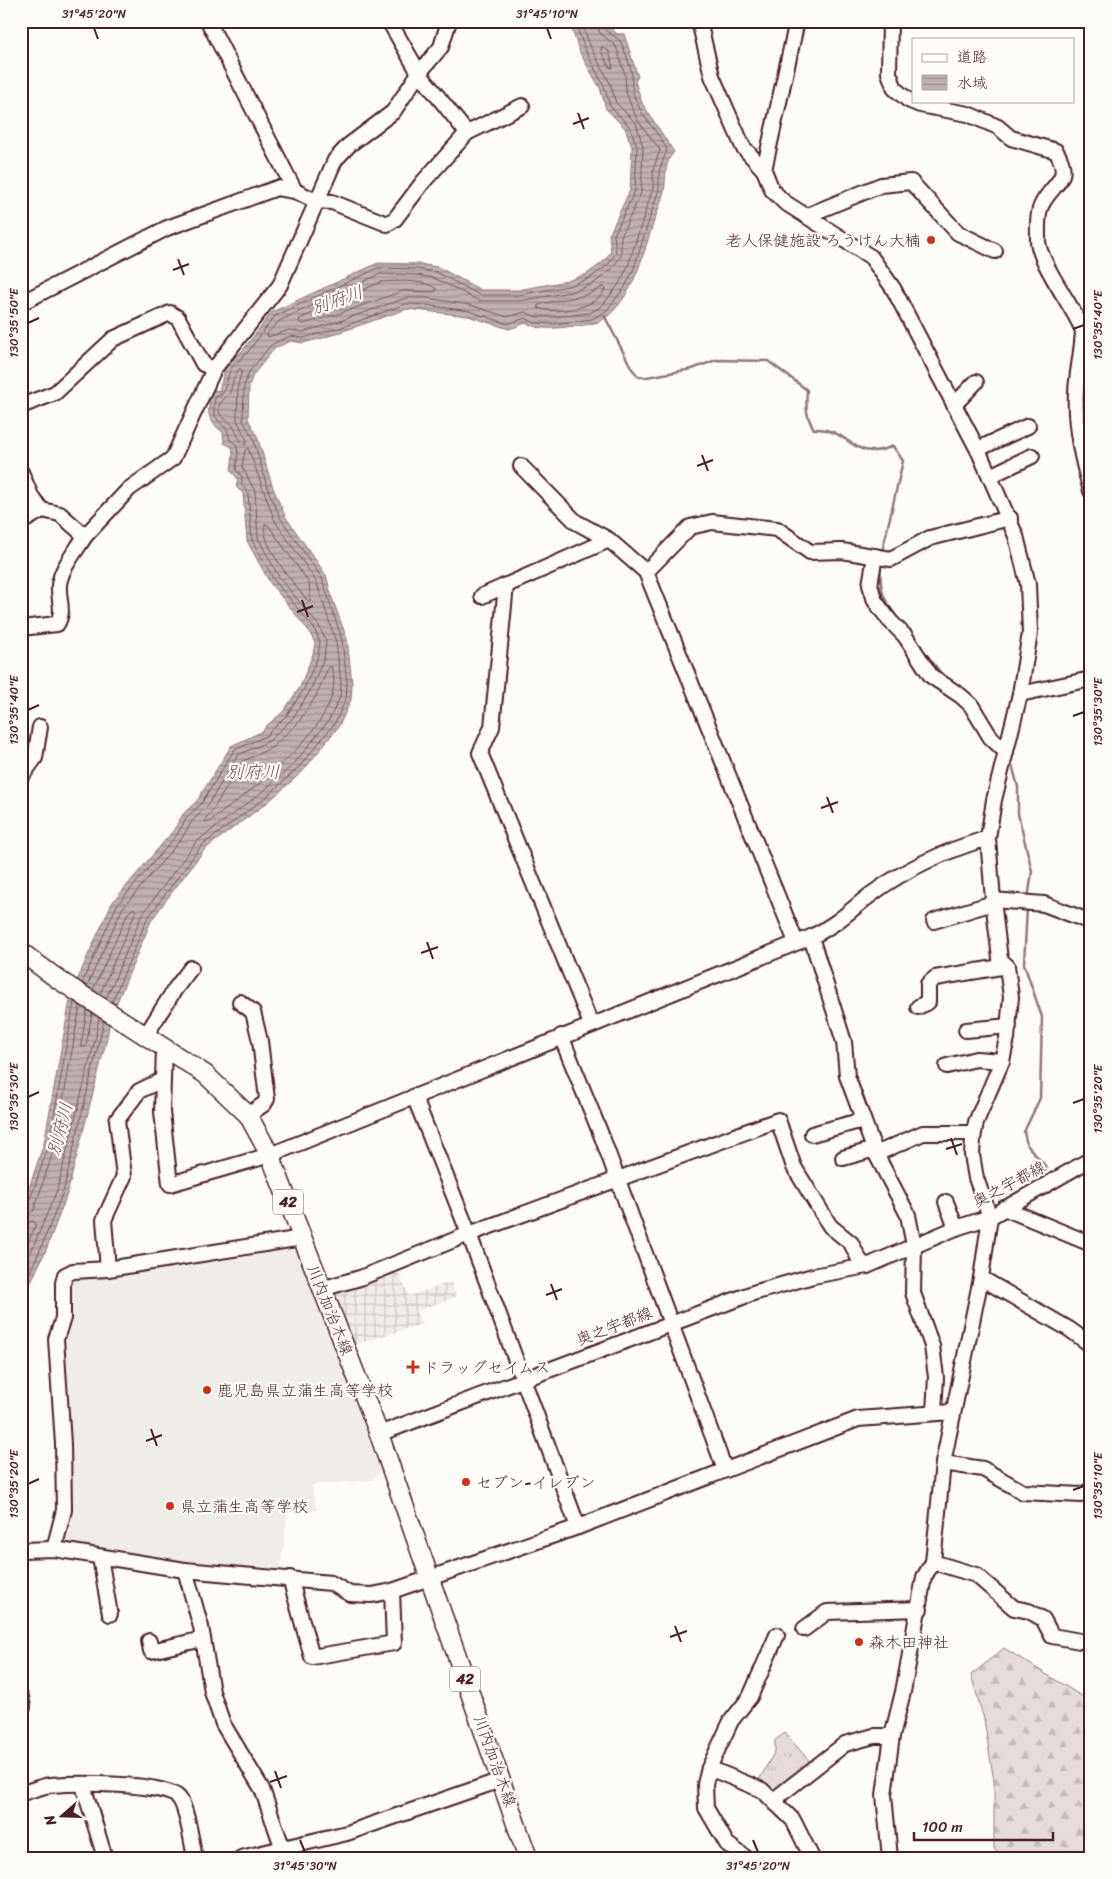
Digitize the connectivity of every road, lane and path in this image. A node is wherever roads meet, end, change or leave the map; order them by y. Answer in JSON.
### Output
{"nodes":[{"id":1,"x":208,"y":21,"type":"edge"},
{"id":2,"x":389,"y":21,"type":"edge"},
{"id":3,"x":449,"y":21,"type":"edge"},
{"id":4,"x":699,"y":21,"type":"edge"},
{"id":5,"x":797,"y":21,"type":"edge"},
{"id":6,"x":890,"y":21,"type":"edge"},
{"id":7,"x":419,"y":73,"type":"junction"},
{"id":8,"x":912,"y":102,"type":"edge"},
{"id":9,"x":913,"y":102,"type":"edge"},
{"id":10,"x":522,"y":106,"type":"dead end"},
{"id":11,"x":468,"y":133,"type":"junction"},
{"id":12,"x":764,"y":170,"type":"junction"},
{"id":13,"x":295,"y":191,"type":"junction"},
{"id":14,"x":316,"y":201,"type":"junction"},
{"id":15,"x":806,"y":216,"type":"junction"},
{"id":16,"x":995,"y":251,"type":"dead end"},
{"id":17,"x":21,"y":302,"type":"edge"},
{"id":18,"x":214,"y":369,"type":"junction"},
{"id":19,"x":976,"y":382,"type":"dead end"},
{"id":20,"x":954,"y":405,"type":"junction"},
{"id":21,"x":21,"y":406,"type":"edge"},
{"id":22,"x":1028,"y":426,"type":"dead end"},
{"id":23,"x":978,"y":449,"type":"junction"},
{"id":24,"x":1032,"y":456,"type":"dead end"},
{"id":25,"x":521,"y":466,"type":"dead end"},
{"id":26,"x":21,"y":472,"type":"edge"},
{"id":27,"x":990,"y":476,"type":"junction"},
{"id":28,"x":1091,"y":490,"type":"edge"},
{"id":29,"x":42,"y":510,"type":"junction"},
{"id":30,"x":1010,"y":518,"type":"junction"},
{"id":31,"x":21,"y":520,"type":"edge"},
{"id":32,"x":85,"y":536,"type":"junction"},
{"id":33,"x":609,"y":540,"type":"junction"},
{"id":34,"x":881,"y":557,"type":"junction"},
{"id":35,"x":646,"y":572,"type":"junction"},
{"id":36,"x":506,"y":585,"type":"junction"},
{"id":37,"x":482,"y":596,"type":"dead end"},
{"id":38,"x":21,"y":628,"type":"edge"},
{"id":39,"x":1091,"y":679,"type":"edge"},
{"id":40,"x":1020,"y":694,"type":"junction"},
{"id":41,"x":40,"y":727,"type":"dead end"},
{"id":42,"x":1006,"y":752,"type":"junction"},
{"id":43,"x":21,"y":777,"type":"edge"},
{"id":44,"x":988,"y":838,"type":"junction"},
{"id":45,"x":993,"y":902,"type":"junction"},
{"id":46,"x":934,"y":921,"type":"dead end"},
{"id":47,"x":1091,"y":922,"type":"edge"},
{"id":48,"x":811,"y":937,"type":"junction"},
{"id":49,"x":796,"y":942,"type":"junction"},
{"id":50,"x":21,"y":952,"type":"edge"},
{"id":51,"x":1007,"y":966,"type":"junction"},
{"id":52,"x":192,"y":968,"type":"dead end"},
{"id":53,"x":240,"y":1002,"type":"dead end"},
{"id":54,"x":918,"y":1008,"type":"dead end"},
{"id":55,"x":591,"y":1024,"type":"junction"},
{"id":56,"x":1009,"y":1026,"type":"junction"},
{"id":57,"x":966,"y":1030,"type":"dead end"},
{"id":58,"x":146,"y":1035,"type":"junction"},
{"id":59,"x":561,"y":1036,"type":"junction"},
{"id":60,"x":164,"y":1047,"type":"junction"},
{"id":61,"x":1002,"y":1061,"type":"junction"},
{"id":62,"x":947,"y":1066,"type":"dead end"},
{"id":63,"x":162,"y":1080,"type":"junction"},
{"id":64,"x":414,"y":1096,"type":"junction"},
{"id":65,"x":248,"y":1116,"type":"junction"},
{"id":66,"x":863,"y":1120,"type":"junction"},
{"id":67,"x":973,"y":1133,"type":"junction"},
{"id":68,"x":812,"y":1134,"type":"dead end"},
{"id":69,"x":876,"y":1152,"type":"junction"},
{"id":70,"x":270,"y":1155,"type":"junction"},
{"id":71,"x":843,"y":1158,"type":"dead end"},
{"id":72,"x":1091,"y":1160,"type":"edge"},
{"id":73,"x":617,"y":1180,"type":"junction"},
{"id":74,"x":946,"y":1202,"type":"dead end"},
{"id":75,"x":1004,"y":1208,"type":"junction"},
{"id":76,"x":990,"y":1217,"type":"junction"},
{"id":77,"x":956,"y":1228,"type":"junction"},
{"id":78,"x":469,"y":1234,"type":"junction"},
{"id":79,"x":302,"y":1238,"type":"junction"},
{"id":80,"x":1091,"y":1244,"type":"edge"},
{"id":81,"x":914,"y":1246,"type":"junction"},
{"id":82,"x":867,"y":1266,"type":"junction"},
{"id":83,"x":108,"y":1269,"type":"junction"},
{"id":84,"x":981,"y":1278,"type":"junction"},
{"id":85,"x":321,"y":1289,"type":"junction"},
{"id":86,"x":672,"y":1323,"type":"junction"},
{"id":87,"x":1091,"y":1345,"type":"edge"},
{"id":88,"x":523,"y":1379,"type":"junction"},
{"id":89,"x":934,"y":1412,"type":"junction"},
{"id":90,"x":952,"y":1412,"type":"junction"},
{"id":91,"x":379,"y":1434,"type":"junction"},
{"id":92,"x":943,"y":1463,"type":"junction"},
{"id":93,"x":725,"y":1470,"type":"junction"},
{"id":94,"x":1091,"y":1490,"type":"edge"},
{"id":95,"x":578,"y":1526,"type":"junction"},
{"id":96,"x":54,"y":1549,"type":"junction"},
{"id":97,"x":21,"y":1550,"type":"edge"},
{"id":98,"x":100,"y":1557,"type":"junction"},
{"id":99,"x":933,"y":1562,"type":"junction"},
{"id":100,"x":185,"y":1570,"type":"junction"},
{"id":101,"x":290,"y":1578,"type":"junction"},
{"id":102,"x":430,"y":1578,"type":"junction"},
{"id":103,"x":392,"y":1591,"type":"junction"},
{"id":104,"x":920,"y":1609,"type":"junction"},
{"id":105,"x":110,"y":1614,"type":"dead end"},
{"id":106,"x":804,"y":1629,"type":"dead end"},
{"id":107,"x":777,"y":1635,"type":"dead end"},
{"id":108,"x":203,"y":1640,"type":"junction"},
{"id":109,"x":149,"y":1641,"type":"dead end"},
{"id":110,"x":1080,"y":1641,"type":"dead end"},
{"id":111,"x":21,"y":1696,"type":"edge"},
{"id":112,"x":21,"y":1708,"type":"edge"},
{"id":113,"x":892,"y":1736,"type":"junction"},
{"id":114,"x":709,"y":1768,"type":"junction"},
{"id":115,"x":501,"y":1780,"type":"junction"},
{"id":116,"x":83,"y":1784,"type":"junction"},
{"id":117,"x":21,"y":1793,"type":"edge"},
{"id":118,"x":776,"y":1804,"type":"junction"},
{"id":119,"x":283,"y":1849,"type":"junction"},
{"id":120,"x":247,"y":1857,"type":"edge"},
{"id":121,"x":105,"y":1858,"type":"edge"},
{"id":122,"x":195,"y":1858,"type":"edge"},
{"id":123,"x":528,"y":1858,"type":"edge"},
{"id":124,"x":746,"y":1858,"type":"edge"},
{"id":125,"x":812,"y":1858,"type":"edge"},
{"id":126,"x":890,"y":1858,"type":"edge"}],
"edges":[{"from":1,"to":13,"type":"street"},
{"from":2,"to":7,"type":"street"},
{"from":3,"to":7,"type":"street"},
{"from":4,"to":12,"type":"street"},
{"from":5,"to":12,"type":"street"},
{"from":6,"to":8,"type":"street"},
{"from":7,"to":11,"type":"street"},
{"from":7,"to":14,"type":"street"},
{"from":9,"to":28,"type":"street"},
{"from":10,"to":11,"type":"street"},
{"from":11,"to":14,"type":"street"},
{"from":12,"to":15,"type":"street"},
{"from":13,"to":14,"type":"street"},
{"from":13,"to":17,"type":"street"},
{"from":14,"to":18,"type":"street"},
{"from":15,"to":16,"type":"street"},
{"from":15,"to":20,"type":"street"},
{"from":18,"to":21,"type":"street"},
{"from":18,"to":32,"type":"street"},
{"from":19,"to":20,"type":"street"},
{"from":20,"to":23,"type":"street"},
{"from":22,"to":23,"type":"street"},
{"from":23,"to":27,"type":"street"},
{"from":24,"to":27,"type":"street"},
{"from":25,"to":33,"type":"street"},
{"from":26,"to":29,"type":"street"},
{"from":27,"to":30,"type":"street"},
{"from":29,"to":31,"type":"street"},
{"from":29,"to":32,"type":"street"},
{"from":30,"to":34,"type":"street"},
{"from":30,"to":40,"type":"street"},
{"from":32,"to":38,"type":"street"},
{"from":33,"to":35,"type":"street"},
{"from":33,"to":36,"type":"street"},
{"from":34,"to":35,"type":"street"},
{"from":34,"to":42,"type":"street"},
{"from":35,"to":49,"type":"street"},
{"from":36,"to":37,"type":"street"},
{"from":36,"to":55,"type":"street"},
{"from":39,"to":40,"type":"street"},
{"from":40,"to":42,"type":"street"},
{"from":41,"to":43,"type":"street"},
{"from":42,"to":44,"type":"street"},
{"from":44,"to":45,"type":"street"},
{"from":44,"to":48,"type":"street"},
{"from":45,"to":46,"type":"street"},
{"from":45,"to":47,"type":"street"},
{"from":45,"to":51,"type":"street"},
{"from":48,"to":49,"type":"street"},
{"from":48,"to":66,"type":"street"},
{"from":49,"to":55,"type":"street"},
{"from":50,"to":58,"type":"main road","name":"川内加治木線","number":"42"},
{"from":51,"to":54,"type":"street"},
{"from":51,"to":56,"type":"street"},
{"from":52,"to":58,"type":"street"},
{"from":53,"to":65,"type":"street"},
{"from":55,"to":59,"type":"street"},
{"from":56,"to":57,"type":"street"},
{"from":56,"to":61,"type":"street"},
{"from":58,"to":60,"type":"main road","name":"川内加治木線","number":"42"},
{"from":59,"to":64,"type":"street"},
{"from":59,"to":73,"type":"street"},
{"from":60,"to":63,"type":"street"},
{"from":60,"to":65,"type":"main road","name":"川内加治木線","number":"42"},
{"from":61,"to":62,"type":"street"},
{"from":61,"to":67,"type":"street"},
{"from":63,"to":70,"type":"street"},
{"from":63,"to":83,"type":"street"},
{"from":64,"to":70,"type":"street"},
{"from":64,"to":78,"type":"street"},
{"from":65,"to":70,"type":"main road","name":"川内加治木線","number":"42"},
{"from":66,"to":68,"type":"street"},
{"from":66,"to":69,"type":"street"},
{"from":67,"to":69,"type":"street"},
{"from":67,"to":76,"type":"street"},
{"from":69,"to":71,"type":"street"},
{"from":69,"to":81,"type":"street"},
{"from":70,"to":79,"type":"main road","name":"川内加治木線","number":"42"},
{"from":72,"to":75,"type":"street","name":"奥之宇都線"},
{"from":73,"to":78,"type":"street"},
{"from":73,"to":82,"type":"street"},
{"from":73,"to":86,"type":"street"},
{"from":74,"to":77,"type":"street"},
{"from":75,"to":76,"type":"street","name":"奥之宇都線"},
{"from":75,"to":80,"type":"street"},
{"from":76,"to":77,"type":"street","name":"奥之宇都線"},
{"from":76,"to":84,"type":"street"},
{"from":77,"to":81,"type":"street","name":"奥之宇都線"},
{"from":78,"to":85,"type":"street"},
{"from":78,"to":88,"type":"street"},
{"from":79,"to":83,"type":"street"},
{"from":79,"to":85,"type":"main road","name":"川内加治木線","number":"42"},
{"from":81,"to":82,"type":"street","name":"奥之宇都線"},
{"from":81,"to":89,"type":"street"},
{"from":82,"to":86,"type":"street","name":"奥之宇都線"},
{"from":83,"to":96,"type":"street"},
{"from":84,"to":87,"type":"street"},
{"from":84,"to":90,"type":"street"},
{"from":85,"to":91,"type":"main road","name":"川内加治木線","number":"42"},
{"from":86,"to":88,"type":"street","name":"奥之宇都線"},
{"from":86,"to":93,"type":"street"},
{"from":88,"to":91,"type":"street","name":"奥之宇都線"},
{"from":88,"to":95,"type":"street"},
{"from":89,"to":90,"type":"street"},
{"from":89,"to":93,"type":"street"},
{"from":90,"to":92,"type":"street"},
{"from":91,"to":102,"type":"main road","name":"川内加治木線","number":"42"},
{"from":92,"to":94,"type":"street"},
{"from":92,"to":99,"type":"street"},
{"from":93,"to":95,"type":"street"},
{"from":95,"to":102,"type":"street"},
{"from":96,"to":97,"type":"street"},
{"from":96,"to":98,"type":"street"},
{"from":98,"to":100,"type":"street"},
{"from":98,"to":105,"type":"street"},
{"from":99,"to":104,"type":"street"},
{"from":99,"to":110,"type":"street"},
{"from":100,"to":101,"type":"street"},
{"from":100,"to":108,"type":"street"},
{"from":101,"to":103,"type":"street"},
{"from":101,"to":103,"type":"street"},
{"from":102,"to":103,"type":"street"},
{"from":102,"to":115,"type":"main road","name":"川内加治木線","number":"42"},
{"from":104,"to":106,"type":"street"},
{"from":104,"to":113,"type":"street"},
{"from":107,"to":114,"type":"street"},
{"from":108,"to":109,"type":"street"},
{"from":108,"to":119,"type":"street"},
{"from":111,"to":112,"type":"street"},
{"from":113,"to":118,"type":"street"},
{"from":113,"to":126,"type":"street"},
{"from":114,"to":118,"type":"street"},
{"from":114,"to":124,"type":"street"},
{"from":115,"to":119,"type":"street"},
{"from":115,"to":123,"type":"main road","name":"川内加治木線","number":"42"},
{"from":116,"to":117,"type":"street"},
{"from":116,"to":121,"type":"street"},
{"from":116,"to":122,"type":"street"},
{"from":118,"to":125,"type":"street"},
{"from":119,"to":120,"type":"street"}]}
